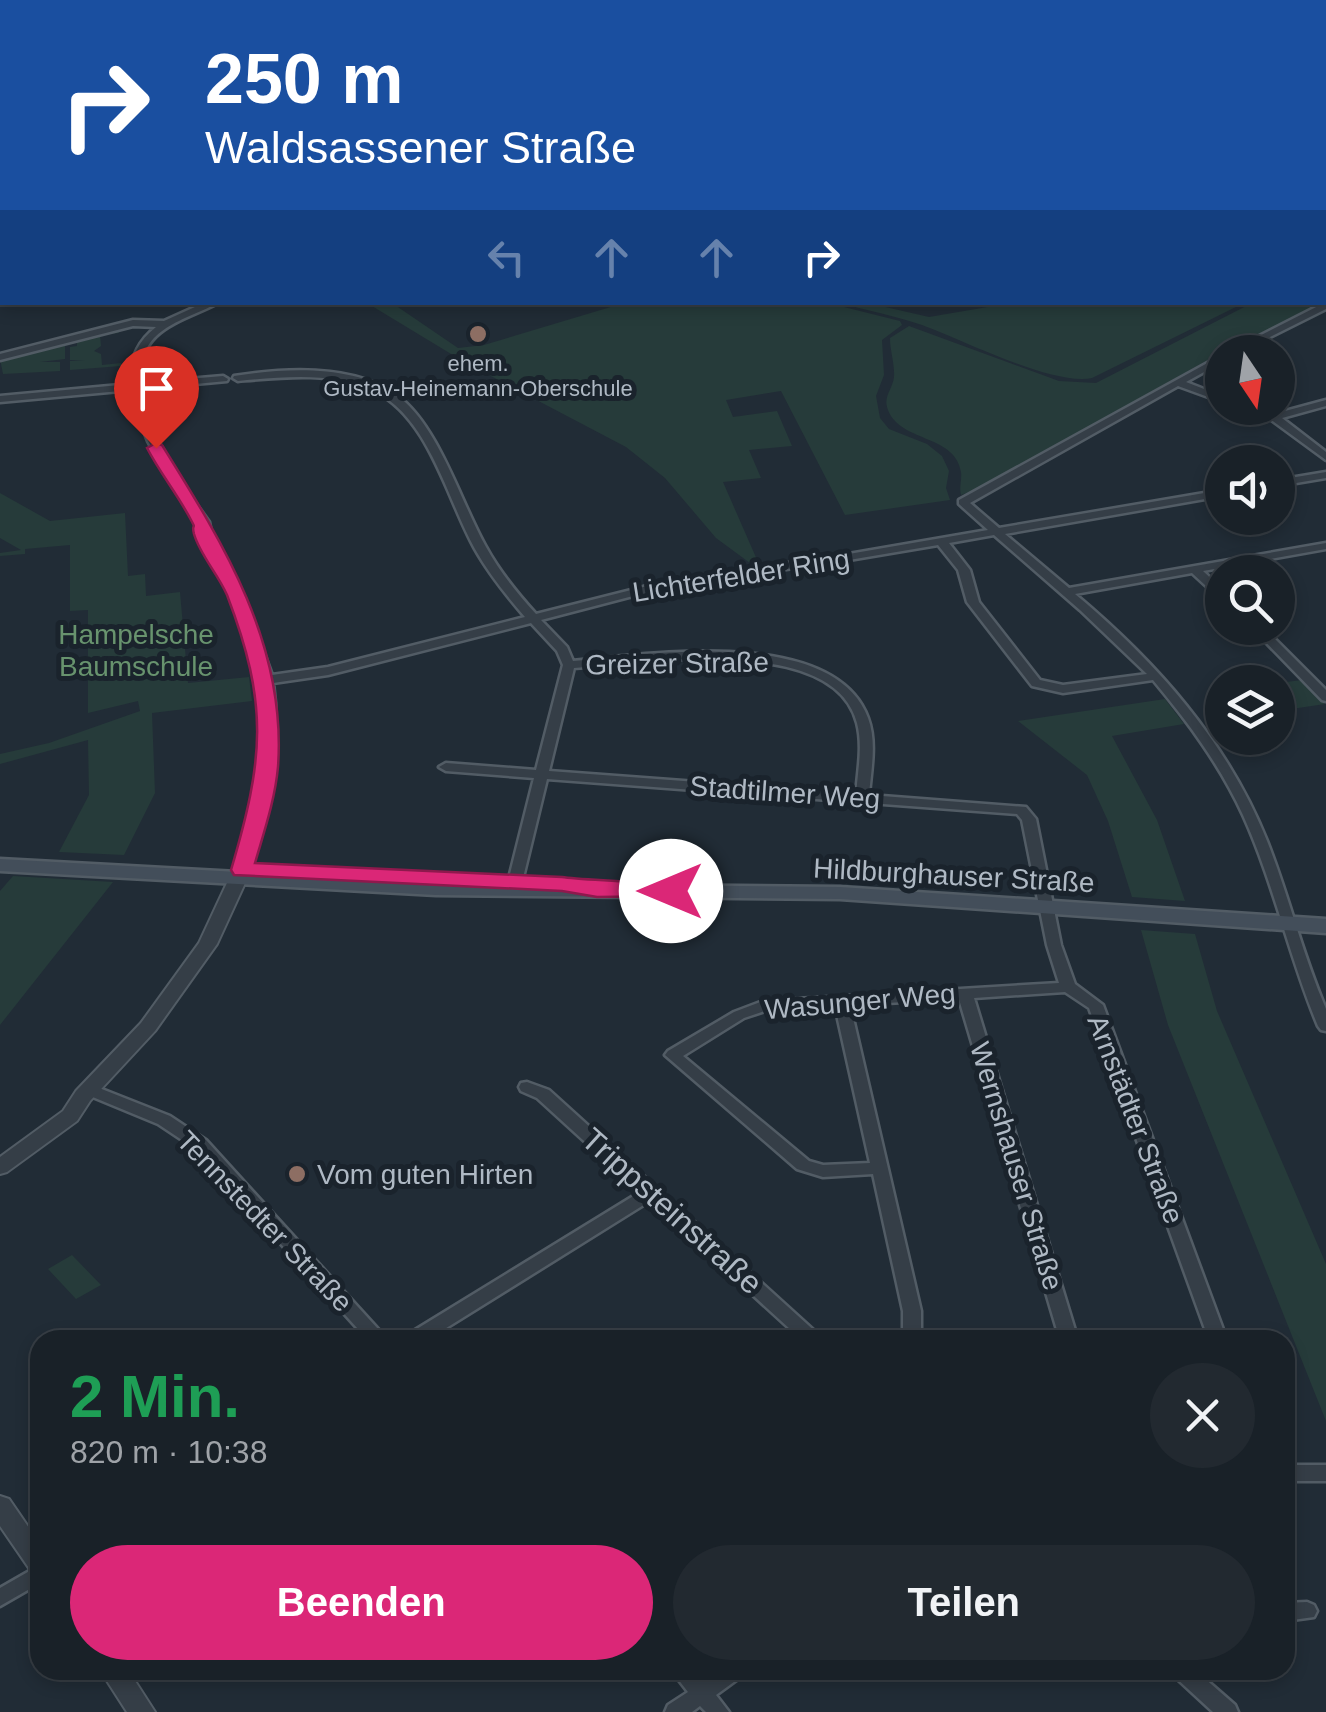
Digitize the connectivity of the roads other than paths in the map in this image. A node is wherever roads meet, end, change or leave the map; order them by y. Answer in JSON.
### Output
{"nodes":[{"id":1,"x":209,"y":305,"type":"edge"},
{"id":2,"x":1326,"y":305,"type":"edge"},
{"id":3,"x":167,"y":324,"type":"junction"},
{"id":4,"x":1267,"y":335,"type":"edge"},
{"id":5,"x":0,"y":357,"type":"edge"},
{"id":6,"x":1205,"y":367,"type":"edge"},
{"id":7,"x":238,"y":378,"type":"dead end"},
{"id":8,"x":224,"y":379,"type":"dead end"},
{"id":9,"x":1178,"y":382,"type":"junction"},
{"id":10,"x":137,"y":386,"type":"junction"},
{"id":11,"x":1205,"y":392,"type":"edge"},
{"id":12,"x":0,"y":399,"type":"edge"},
{"id":13,"x":1326,"y":403,"type":"edge"},
{"id":14,"x":1295,"y":411,"type":"edge"},
{"id":15,"x":1284,"y":425,"type":"edge"},
{"id":16,"x":1326,"y":457,"type":"edge"},
{"id":17,"x":1326,"y":475,"type":"edge"},
{"id":18,"x":1295,"y":481,"type":"edge"},
{"id":19,"x":1205,"y":496,"type":"edge"},
{"id":20,"x":1000,"y":532,"type":"junction"},
{"id":21,"x":941,"y":542,"type":"junction"},
{"id":22,"x":1323,"y":550,"type":"edge"},
{"id":23,"x":1194,"y":569,"type":"junction"},
{"id":24,"x":1205,"y":579,"type":"edge"},
{"id":25,"x":1070,"y":591,"type":"junction"},
{"id":26,"x":532,"y":616,"type":"junction"},
{"id":27,"x":1275,"y":645,"type":"edge"},
{"id":28,"x":570,"y":665,"type":"junction"},
{"id":29,"x":1158,"y":676,"type":"junction"},
{"id":30,"x":264,"y":680,"type":"junction"},
{"id":31,"x":1326,"y":698,"type":"edge"},
{"id":32,"x":446,"y":767,"type":"dead end"},
{"id":33,"x":540,"y":774,"type":"junction"},
{"id":34,"x":862,"y":797,"type":"junction"},
{"id":35,"x":0,"y":856,"type":"edge"},
{"id":36,"x":0,"y":866,"type":"edge"},
{"id":37,"x":240,"y":875,"type":"junction"},
{"id":38,"x":513,"y":886,"type":"junction"},
{"id":39,"x":1048,"y":908,"type":"junction"},
{"id":40,"x":1290,"y":924,"type":"junction"},
{"id":41,"x":1326,"y":926,"type":"edge"},
{"id":42,"x":1068,"y":987,"type":"junction"},
{"id":43,"x":965,"y":993,"type":"junction"},
{"id":44,"x":840,"y":1000,"type":"junction"},
{"id":45,"x":1325,"y":1021,"type":"edge"},
{"id":46,"x":527,"y":1087,"type":"dead end"},
{"id":47,"x":86,"y":1093,"type":"junction"},
{"id":48,"x":0,"y":1167,"type":"edge"},
{"id":49,"x":879,"y":1168,"type":"junction"},
{"id":50,"x":650,"y":1194,"type":"junction"},
{"id":51,"x":369,"y":1330,"type":"edge"},
{"id":52,"x":429,"y":1330,"type":"edge"},
{"id":53,"x":802,"y":1330,"type":"edge"},
{"id":54,"x":914,"y":1330,"type":"edge"},
{"id":55,"x":1066,"y":1330,"type":"edge"},
{"id":56,"x":1214,"y":1330,"type":"edge"},
{"id":57,"x":1295,"y":1473,"type":"edge"},
{"id":58,"x":1326,"y":1473,"type":"edge"},
{"id":59,"x":0,"y":1506,"type":"edge"},
{"id":60,"x":30,"y":1550,"type":"edge"},
{"id":61,"x":30,"y":1579,"type":"edge"},
{"id":62,"x":0,"y":1598,"type":"edge"},
{"id":63,"x":1307,"y":1610,"type":"dead end"},
{"id":64,"x":1295,"y":1611,"type":"edge"},
{"id":65,"x":120,"y":1680,"type":"edge"},
{"id":66,"x":690,"y":1680,"type":"edge"},
{"id":67,"x":721,"y":1680,"type":"edge"},
{"id":68,"x":1193,"y":1680,"type":"edge"},
{"id":69,"x":702,"y":1693,"type":"junction"},
{"id":70,"x":142,"y":1712,"type":"edge"},
{"id":71,"x":675,"y":1712,"type":"edge"},
{"id":72,"x":719,"y":1712,"type":"edge"},
{"id":73,"x":1228,"y":1712,"type":"edge"}],
"edges":[{"from":1,"to":3,"type":"street"},
{"from":2,"to":4,"type":"street"},
{"from":3,"to":5,"type":"street"},
{"from":3,"to":10,"type":"street"},
{"from":6,"to":9,"type":"street"},
{"from":7,"to":26,"type":"street"},
{"from":8,"to":10,"type":"street"},
{"from":9,"to":11,"type":"street"},
{"from":9,"to":20,"type":"street"},
{"from":10,"to":12,"type":"street"},
{"from":10,"to":30,"type":"street"},
{"from":13,"to":14,"type":"street"},
{"from":15,"to":16,"type":"street"},
{"from":17,"to":18,"type":"street"},
{"from":19,"to":20,"type":"street","name":"Lichterfelder Ring"},
{"from":20,"to":21,"type":"street","name":"Lichterfelder Ring"},
{"from":20,"to":25,"type":"street"},
{"from":21,"to":26,"type":"street","name":"Lichterfelder Ring"},
{"from":21,"to":29,"type":"street"},
{"from":22,"to":23,"type":"street"},
{"from":23,"to":24,"type":"street"},
{"from":23,"to":25,"type":"street"},
{"from":25,"to":29,"type":"street"},
{"from":26,"to":28,"type":"street"},
{"from":26,"to":30,"type":"street","name":"Lichterfelder Ring"},
{"from":27,"to":31,"type":"street"},
{"from":28,"to":33,"type":"street"},
{"from":28,"to":34,"type":"street","name":"Greizer Straße"},
{"from":29,"to":40,"type":"street"},
{"from":30,"to":37,"type":"street"},
{"from":32,"to":33,"type":"street","name":"Stadtilmer Weg"},
{"from":33,"to":34,"type":"street","name":"Stadtilmer Weg"},
{"from":33,"to":38,"type":"street"},
{"from":34,"to":39,"type":"street","name":"Stadtilmer Weg"},
{"from":35,"to":37,"type":"main road","name":"Hildburghauser Straße"},
{"from":36,"to":37,"type":"main road","name":"Hildburghauser Straße"},
{"from":37,"to":38,"type":"main road","name":"Hildburghauser Straße"},
{"from":37,"to":47,"type":"street"},
{"from":38,"to":39,"type":"main road","name":"Hildburghauser Straße"},
{"from":39,"to":40,"type":"main road","name":"Hildburghauser Straße"},
{"from":39,"to":42,"type":"street","name":"Arnstädter Straße"},
{"from":40,"to":41,"type":"main road","name":"Hildburghauser Straße"},
{"from":40,"to":45,"type":"street"},
{"from":42,"to":43,"type":"street","name":"Wasunger Weg"},
{"from":42,"to":56,"type":"street","name":"Arnstädter Straße"},
{"from":43,"to":44,"type":"street","name":"Wasunger Weg"},
{"from":43,"to":55,"type":"street","name":"Wernshauser Straße"},
{"from":44,"to":49,"type":"street"},
{"from":44,"to":49,"type":"street","name":"Wasunger Weg"},
{"from":46,"to":50,"type":"street","name":"Trippsteinstraße"},
{"from":47,"to":48,"type":"street"},
{"from":47,"to":51,"type":"street","name":"Tennstedter Straße"},
{"from":49,"to":54,"type":"street"},
{"from":50,"to":52,"type":"street"},
{"from":50,"to":53,"type":"street","name":"Trippsteinstraße"},
{"from":57,"to":58,"type":"street"},
{"from":59,"to":60,"type":"street"},
{"from":61,"to":62,"type":"street"},
{"from":63,"to":64,"type":"street"},
{"from":65,"to":70,"type":"street"},
{"from":66,"to":69,"type":"street"},
{"from":67,"to":69,"type":"street"},
{"from":68,"to":73,"type":"street"},
{"from":69,"to":71,"type":"street"},
{"from":69,"to":72,"type":"street"}]}
